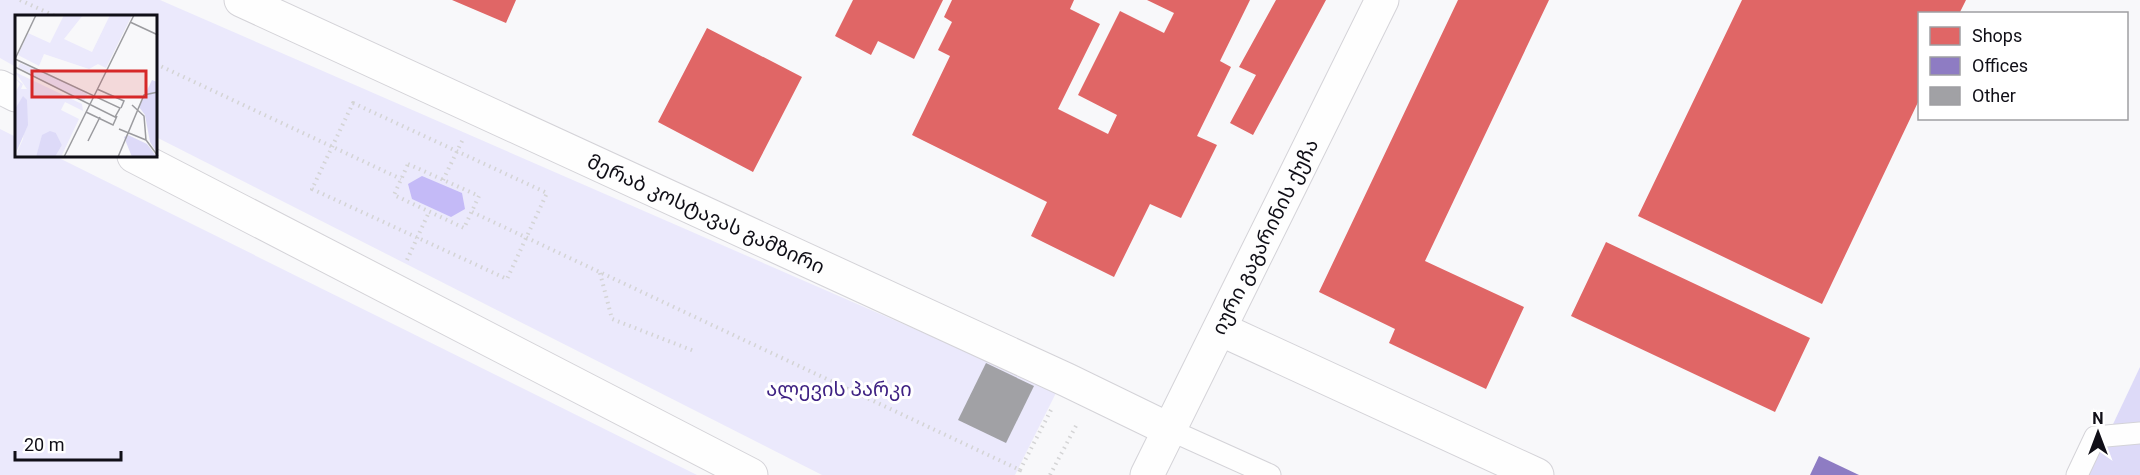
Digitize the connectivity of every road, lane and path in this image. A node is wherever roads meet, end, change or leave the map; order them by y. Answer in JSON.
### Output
{"nodes":[{"id":1,"x":20,"y":0,"type":"edge"},
{"id":2,"x":241,"y":0,"type":"edge"},
{"id":3,"x":1382,"y":0,"type":"edge"},
{"id":4,"x":53,"y":15,"type":"edge"},
{"id":5,"x":158,"y":65,"type":"edge"},
{"id":6,"x":0,"y":87,"type":"edge"},
{"id":7,"x":15,"y":94,"type":"edge"},
{"id":8,"x":477,"y":109,"type":"junction"},
{"id":9,"x":332,"y":147,"type":"junction"},
{"id":10,"x":457,"y":151,"type":"junction"},
{"id":11,"x":138,"y":158,"type":"edge"},
{"id":12,"x":401,"y":179,"type":"junction"},
{"id":13,"x":443,"y":180,"type":"junction"},
{"id":14,"x":429,"y":212,"type":"junction"},
{"id":15,"x":471,"y":212,"type":"junction"},
{"id":16,"x":418,"y":238,"type":"junction"},
{"id":17,"x":526,"y":238,"type":"junction"},
{"id":18,"x":600,"y":272,"type":"junction"},
{"id":19,"x":392,"y":290,"type":"junction"},
{"id":20,"x":1220,"y":329,"type":"junction"},
{"id":21,"x":694,"y":351,"type":"dead end"},
{"id":22,"x":1080,"y":386,"type":"junction"},
{"id":23,"x":1170,"y":430,"type":"junction"},
{"id":24,"x":2140,"y":433,"type":"edge"},
{"id":25,"x":1019,"y":473,"type":"edge"},
{"id":26,"x":1266,"y":474,"type":"edge"},
{"id":27,"x":751,"y":475,"type":"edge"},
{"id":28,"x":1050,"y":475,"type":"edge"},
{"id":29,"x":1147,"y":475,"type":"edge"},
{"id":30,"x":1537,"y":475,"type":"edge"},
{"id":31,"x":2077,"y":475,"type":"edge"}],
"edges":[{"from":1,"to":4,"type":"path"},
{"from":2,"to":8,"type":"street","name":"მერაბ კოსტავას გამზირი"},
{"from":3,"to":20,"type":"street","name":"იური გაგარინის ქუჩა"},
{"from":5,"to":9,"type":"path"},
{"from":6,"to":7,"type":"street"},
{"from":8,"to":10,"type":"path"},
{"from":8,"to":22,"type":"street","name":"მერაბ კოსტავას გამზირი"},
{"from":9,"to":10,"type":"path"},
{"from":9,"to":12,"type":"path"},
{"from":9,"to":16,"type":"path"},
{"from":10,"to":13,"type":"path"},
{"from":10,"to":17,"type":"path"},
{"from":11,"to":19,"type":"street"},
{"from":12,"to":13,"type":"path"},
{"from":12,"to":14,"type":"path"},
{"from":13,"to":15,"type":"path"},
{"from":14,"to":15,"type":"path"},
{"from":14,"to":16,"type":"path"},
{"from":15,"to":17,"type":"path"},
{"from":16,"to":17,"type":"path"},
{"from":16,"to":19,"type":"path"},
{"from":17,"to":18,"type":"path"},
{"from":18,"to":21,"type":"path"},
{"from":18,"to":25,"type":"path"},
{"from":19,"to":27,"type":"street"},
{"from":20,"to":23,"type":"street","name":"იური გაგარინის ქუჩა"},
{"from":20,"to":30,"type":"street"},
{"from":22,"to":23,"type":"street","name":"მერაბ კოსტავას გამზირი"},
{"from":22,"to":25,"type":"path"},
{"from":22,"to":28,"type":"path"},
{"from":23,"to":26,"type":"lane"},
{"from":23,"to":29,"type":"street","name":"იური გაგარინის ქუჩა"},
{"from":24,"to":31,"type":"lane"}]}
